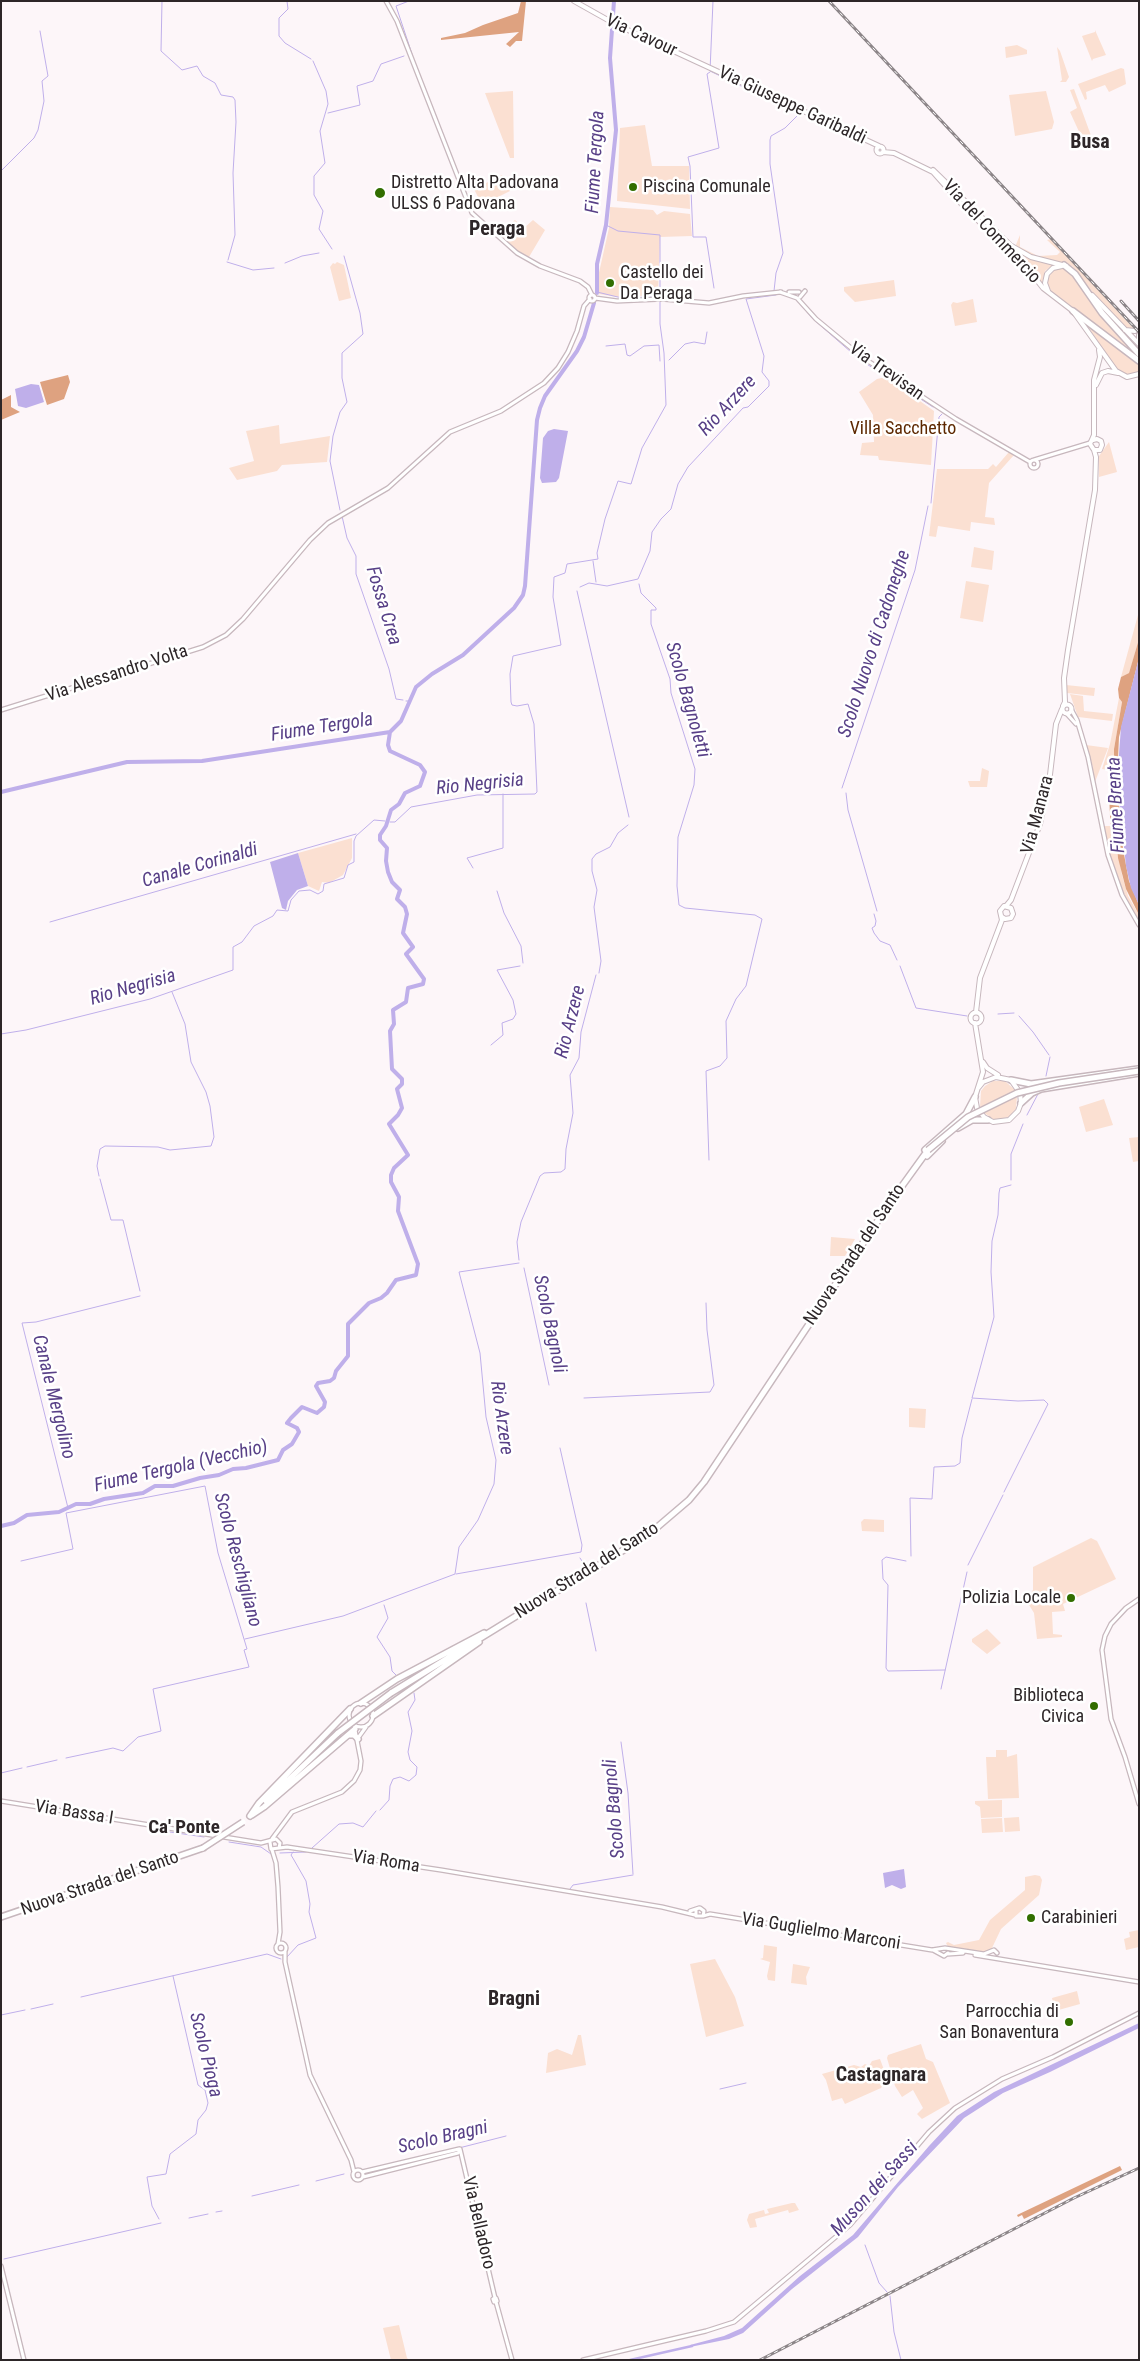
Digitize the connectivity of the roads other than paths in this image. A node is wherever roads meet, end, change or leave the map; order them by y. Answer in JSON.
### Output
{"nodes":[{"id":1,"x":386,"y":1,"type":"edge"},
{"id":2,"x":574,"y":1,"type":"edge"},
{"id":3,"x":711,"y":68,"type":"joint"},
{"id":4,"x":934,"y":171,"type":"junction"},
{"id":5,"x":1064,"y":265,"type":"junction"},
{"id":6,"x":805,"y":291,"type":"dead end"},
{"id":7,"x":776,"y":292,"type":"junction"},
{"id":8,"x":1049,"y":293,"type":"junction"},
{"id":9,"x":594,"y":296,"type":"junction"},
{"id":10,"x":799,"y":298,"type":"junction"},
{"id":11,"x":1073,"y":311,"type":"junction"},
{"id":12,"x":1122,"y":328,"type":"junction"},
{"id":13,"x":1135,"y":331,"type":"dead end"},
{"id":14,"x":1139,"y":334,"type":"edge"},
{"id":15,"x":1139,"y":342,"type":"edge"},
{"id":16,"x":1098,"y":345,"type":"junction"},
{"id":17,"x":1139,"y":354,"type":"edge"},
{"id":18,"x":1139,"y":361,"type":"edge"},
{"id":19,"x":1118,"y":373,"type":"junction"},
{"id":20,"x":1139,"y":374,"type":"edge"},
{"id":21,"x":1099,"y":439,"type":"junction"},
{"id":22,"x":1092,"y":441,"type":"junction"},
{"id":23,"x":1085,"y":446,"type":"junction"},
{"id":24,"x":1093,"y":449,"type":"junction"},
{"id":25,"x":1100,"y":450,"type":"junction"},
{"id":26,"x":1041,"y":458,"type":"junction"},
{"id":27,"x":1032,"y":461,"type":"junction"},
{"id":28,"x":1038,"y":463,"type":"junction"},
{"id":29,"x":1096,"y":474,"type":"junction"},
{"id":30,"x":1065,"y":692,"type":"junction"},
{"id":31,"x":1063,"y":708,"type":"junction"},
{"id":32,"x":1071,"y":708,"type":"junction"},
{"id":33,"x":1,"y":710,"type":"edge"},
{"id":34,"x":1066,"y":714,"type":"junction"},
{"id":35,"x":1056,"y":728,"type":"junction"},
{"id":36,"x":1079,"y":729,"type":"junction"},
{"id":37,"x":1011,"y":900,"type":"junction"},
{"id":38,"x":1006,"y":906,"type":"junction"},
{"id":39,"x":1011,"y":908,"type":"junction"},
{"id":40,"x":1002,"y":918,"type":"junction"},
{"id":41,"x":1007,"y":920,"type":"junction"},
{"id":42,"x":1000,"y":925,"type":"junction"},
{"id":43,"x":1139,"y":925,"type":"edge"},
{"id":44,"x":976,"y":1012,"type":"junction"},
{"id":45,"x":975,"y":1023,"type":"junction"},
{"id":46,"x":981,"y":1058,"type":"junction"},
{"id":47,"x":1139,"y":1071,"type":"edge"},
{"id":48,"x":1002,"y":1077,"type":"junction"},
{"id":49,"x":1011,"y":1080,"type":"junction"},
{"id":50,"x":979,"y":1087,"type":"junction"},
{"id":51,"x":975,"y":1097,"type":"junction"},
{"id":52,"x":1021,"y":1103,"type":"junction"},
{"id":53,"x":988,"y":1120,"type":"junction"},
{"id":54,"x":877,"y":1222,"type":"junction"},
{"id":55,"x":1139,"y":1599,"type":"edge"},
{"id":56,"x":496,"y":1628,"type":"junction"},
{"id":57,"x":361,"y":1703,"type":"junction"},
{"id":58,"x":350,"y":1709,"type":"junction"},
{"id":59,"x":373,"y":1716,"type":"junction"},
{"id":60,"x":367,"y":1725,"type":"junction"},
{"id":61,"x":356,"y":1727,"type":"junction"},
{"id":62,"x":348,"y":1735,"type":"junction"},
{"id":63,"x":358,"y":1739,"type":"junction"},
{"id":64,"x":1,"y":1801,"type":"edge"},
{"id":65,"x":1139,"y":1804,"type":"edge"},
{"id":66,"x":250,"y":1816,"type":"junction"},
{"id":67,"x":278,"y":1830,"type":"junction"},
{"id":68,"x":271,"y":1841,"type":"junction"},
{"id":69,"x":279,"y":1841,"type":"junction"},
{"id":70,"x":261,"y":1842,"type":"junction"},
{"id":71,"x":287,"y":1847,"type":"junction"},
{"id":72,"x":271,"y":1848,"type":"junction"},
{"id":73,"x":278,"y":1849,"type":"junction"},
{"id":74,"x":276,"y":1863,"type":"junction"},
{"id":75,"x":696,"y":1909,"type":"junction"},
{"id":76,"x":688,"y":1911,"type":"junction"},
{"id":77,"x":704,"y":1911,"type":"junction"},
{"id":78,"x":710,"y":1914,"type":"junction"},
{"id":79,"x":695,"y":1915,"type":"junction"},
{"id":80,"x":703,"y":1916,"type":"junction"},
{"id":81,"x":1,"y":1917,"type":"edge"},
{"id":82,"x":280,"y":1932,"type":"junction"},
{"id":83,"x":284,"y":1943,"type":"junction"},
{"id":84,"x":278,"y":1944,"type":"junction"},
{"id":85,"x":942,"y":1949,"type":"junction"},
{"id":86,"x":947,"y":1949,"type":"junction"},
{"id":87,"x":932,"y":1950,"type":"junction"},
{"id":88,"x":285,"y":1951,"type":"junction"},
{"id":89,"x":280,"y":1952,"type":"junction"},
{"id":90,"x":990,"y":1952,"type":"junction"},
{"id":91,"x":997,"y":1953,"type":"junction"},
{"id":92,"x":941,"y":1954,"type":"junction"},
{"id":93,"x":948,"y":1954,"type":"junction"},
{"id":94,"x":993,"y":1958,"type":"junction"},
{"id":95,"x":1002,"y":1960,"type":"junction"},
{"id":96,"x":285,"y":1962,"type":"junction"},
{"id":97,"x":1139,"y":1982,"type":"edge"},
{"id":98,"x":1139,"y":2013,"type":"edge"},
{"id":99,"x":460,"y":2152,"type":"junction"},
{"id":100,"x":351,"y":2160,"type":"junction"},
{"id":101,"x":361,"y":2171,"type":"junction"},
{"id":102,"x":354,"y":2172,"type":"junction"},
{"id":103,"x":363,"y":2177,"type":"junction"},
{"id":104,"x":1,"y":2266,"type":"edge"},
{"id":105,"x":24,"y":2360,"type":"edge"},
{"id":106,"x":512,"y":2360,"type":"edge"},
{"id":107,"x":583,"y":2360,"type":"edge"}],
"edges":[{"from":1,"to":9,"type":"main road"},
{"from":2,"to":3,"type":"main road","name":"Via Cavour"},
{"from":3,"to":4,"type":"main road","name":"Via Giuseppe Garibaldi"},
{"from":4,"to":5,"type":"main road","name":"Via del Commercio"},
{"from":4,"to":8,"type":"main road","name":"Via del Commercio"},
{"from":5,"to":8,"type":"main road","name":"Via del Commercio"},
{"from":5,"to":12,"type":"main road","name":"Via del Commercio"},
{"from":5,"to":17,"type":"highway","name":"Via del Commercio"},
{"from":6,"to":10,"type":"main road"},
{"from":7,"to":9,"type":"main road"},
{"from":7,"to":10,"type":"main road","name":"Via Trevisan"},
{"from":7,"to":10,"type":"main road"},
{"from":8,"to":11,"type":"main road","name":"Via del Commercio"},
{"from":9,"to":33,"type":"main road","name":"Via Alessandro Volta"},
{"from":10,"to":27,"type":"main road","name":"Via Trevisan"},
{"from":11,"to":16,"type":"main road","name":"Via del Commercio"},
{"from":11,"to":18,"type":"highway","name":"Via del Commercio"},
{"from":12,"to":13,"type":"main road"},
{"from":12,"to":15,"type":"main road","name":"Via del Commercio"},
{"from":14,"to":15,"type":"main road"},
{"from":16,"to":19,"type":"main road","name":"Via del Commercio"},
{"from":16,"to":22,"type":"main road"},
{"from":19,"to":20,"type":"main road"},
{"from":19,"to":21,"type":"main road"},
{"from":21,"to":22,"type":"main road"},
{"from":21,"to":25,"type":"main road"},
{"from":22,"to":23,"type":"main road"},
{"from":22,"to":24,"type":"main road"},
{"from":23,"to":24,"type":"main road"},
{"from":23,"to":26,"type":"main road"},
{"from":24,"to":25,"type":"main road"},
{"from":24,"to":29,"type":"main road"},
{"from":25,"to":29,"type":"main road"},
{"from":26,"to":27,"type":"main road"},
{"from":26,"to":28,"type":"main road"},
{"from":27,"to":28,"type":"main road","name":"Via Trevisan"},
{"from":27,"to":28,"type":"main road"},
{"from":29,"to":30,"type":"main road"},
{"from":30,"to":31,"type":"main road"},
{"from":30,"to":32,"type":"main road"},
{"from":31,"to":32,"type":"main road"},
{"from":31,"to":34,"type":"main road"},
{"from":31,"to":35,"type":"main road","name":"Via Manara"},
{"from":32,"to":34,"type":"main road","name":"Via Manara"},
{"from":32,"to":36,"type":"main road"},
{"from":34,"to":35,"type":"main road","name":"Via Manara"},
{"from":34,"to":36,"type":"main road"},
{"from":35,"to":37,"type":"main road","name":"Via Manara"},
{"from":36,"to":43,"type":"main road"},
{"from":37,"to":38,"type":"main road","name":"Via Manara"},
{"from":37,"to":39,"type":"main road","name":"Via Manara"},
{"from":38,"to":39,"type":"main road"},
{"from":38,"to":40,"type":"main road"},
{"from":39,"to":41,"type":"main road"},
{"from":40,"to":41,"type":"main road"},
{"from":40,"to":42,"type":"main road"},
{"from":41,"to":42,"type":"main road"},
{"from":42,"to":44,"type":"main road"},
{"from":44,"to":45,"type":"main road"},
{"from":44,"to":45,"type":"main road"},
{"from":45,"to":46,"type":"main road"},
{"from":46,"to":48,"type":"main road"},
{"from":46,"to":50,"type":"main road"},
{"from":47,"to":49,"type":"highway","bridge":true},
{"from":47,"to":52,"type":"highway","bridge":true},
{"from":47,"to":54,"type":"highway","name":"Nuova Strada del Santo","bridge":true},
{"from":48,"to":49,"type":"main road"},
{"from":48,"to":50,"type":"main road"},
{"from":49,"to":52,"type":"main road"},
{"from":50,"to":51,"type":"main road"},
{"from":51,"to":53,"type":"main road"},
{"from":51,"to":54,"type":"highway"},
{"from":52,"to":53,"type":"main road"},
{"from":53,"to":54,"type":"highway"},
{"from":54,"to":56,"type":"highway","name":"Nuova Strada del Santo"},
{"from":55,"to":65,"type":"main road"},
{"from":56,"to":57,"type":"highway"},
{"from":56,"to":59,"type":"highway"},
{"from":56,"to":66,"type":"highway","name":"Nuova Strada del Santo","bridge":true},
{"from":57,"to":58,"type":"main road"},
{"from":57,"to":59,"type":"main road"},
{"from":58,"to":61,"type":"main road"},
{"from":58,"to":66,"type":"highway"},
{"from":59,"to":60,"type":"main road"},
{"from":60,"to":61,"type":"main road"},
{"from":60,"to":63,"type":"main road"},
{"from":61,"to":62,"type":"highway"},
{"from":61,"to":63,"type":"main road"},
{"from":62,"to":63,"type":"highway"},
{"from":62,"to":66,"type":"highway"},
{"from":63,"to":67,"type":"main road"},
{"from":64,"to":70,"type":"main road","name":"Via Bassa I"},
{"from":66,"to":81,"type":"highway","name":"Nuova Strada del Santo","bridge":true},
{"from":67,"to":68,"type":"main road"},
{"from":67,"to":69,"type":"main road"},
{"from":68,"to":69,"type":"main road"},
{"from":68,"to":70,"type":"main road"},
{"from":68,"to":72,"type":"main road"},
{"from":69,"to":71,"type":"main road","name":"Via Roma"},
{"from":69,"to":73,"type":"main road"},
{"from":70,"to":72,"type":"main road"},
{"from":71,"to":73,"type":"main road","name":"Via Roma"},
{"from":71,"to":76,"type":"main road","name":"Via Roma"},
{"from":72,"to":73,"type":"main road","name":"Via Roma"},
{"from":72,"to":74,"type":"main road"},
{"from":73,"to":74,"type":"main road"},
{"from":74,"to":82,"type":"main road"},
{"from":75,"to":76,"type":"main road"},
{"from":75,"to":77,"type":"main road"},
{"from":75,"to":79,"type":"main road"},
{"from":76,"to":79,"type":"main road"},
{"from":77,"to":78,"type":"main road","name":"Via Guglielmo Marconi"},
{"from":77,"to":80,"type":"main road"},
{"from":78,"to":80,"type":"main road","name":"Via Guglielmo Marconi"},
{"from":78,"to":87,"type":"main road","name":"Via Guglielmo Marconi"},
{"from":79,"to":80,"type":"main road"},
{"from":82,"to":83,"type":"main road"},
{"from":82,"to":84,"type":"main road"},
{"from":83,"to":84,"type":"main road"},
{"from":83,"to":88,"type":"main road"},
{"from":84,"to":89,"type":"main road"},
{"from":85,"to":86,"type":"main road","name":"Via Guglielmo Marconi"},
{"from":85,"to":87,"type":"main road","name":"Via Guglielmo Marconi"},
{"from":85,"to":92,"type":"main road"},
{"from":86,"to":90,"type":"main road"},
{"from":86,"to":93,"type":"main road"},
{"from":87,"to":92,"type":"main road","name":"Via Guglielmo Marconi"},
{"from":88,"to":89,"type":"main road"},
{"from":88,"to":96,"type":"main road"},
{"from":89,"to":96,"type":"main road"},
{"from":90,"to":91,"type":"main road"},
{"from":90,"to":94,"type":"main road"},
{"from":91,"to":94,"type":"main road"},
{"from":91,"to":95,"type":"main road"},
{"from":92,"to":93,"type":"main road"},
{"from":93,"to":94,"type":"main road"},
{"from":94,"to":95,"type":"main road"},
{"from":95,"to":97,"type":"main road"},
{"from":96,"to":100,"type":"main road"},
{"from":98,"to":107,"type":"main road"},
{"from":99,"to":101,"type":"main road"},
{"from":99,"to":103,"type":"main road"},
{"from":99,"to":106,"type":"main road","name":"Via Belladoro"},
{"from":100,"to":101,"type":"main road"},
{"from":100,"to":102,"type":"main road"},
{"from":101,"to":102,"type":"main road"},
{"from":101,"to":103,"type":"main road"},
{"from":102,"to":103,"type":"main road"},
{"from":104,"to":105,"type":"main road"}]}
